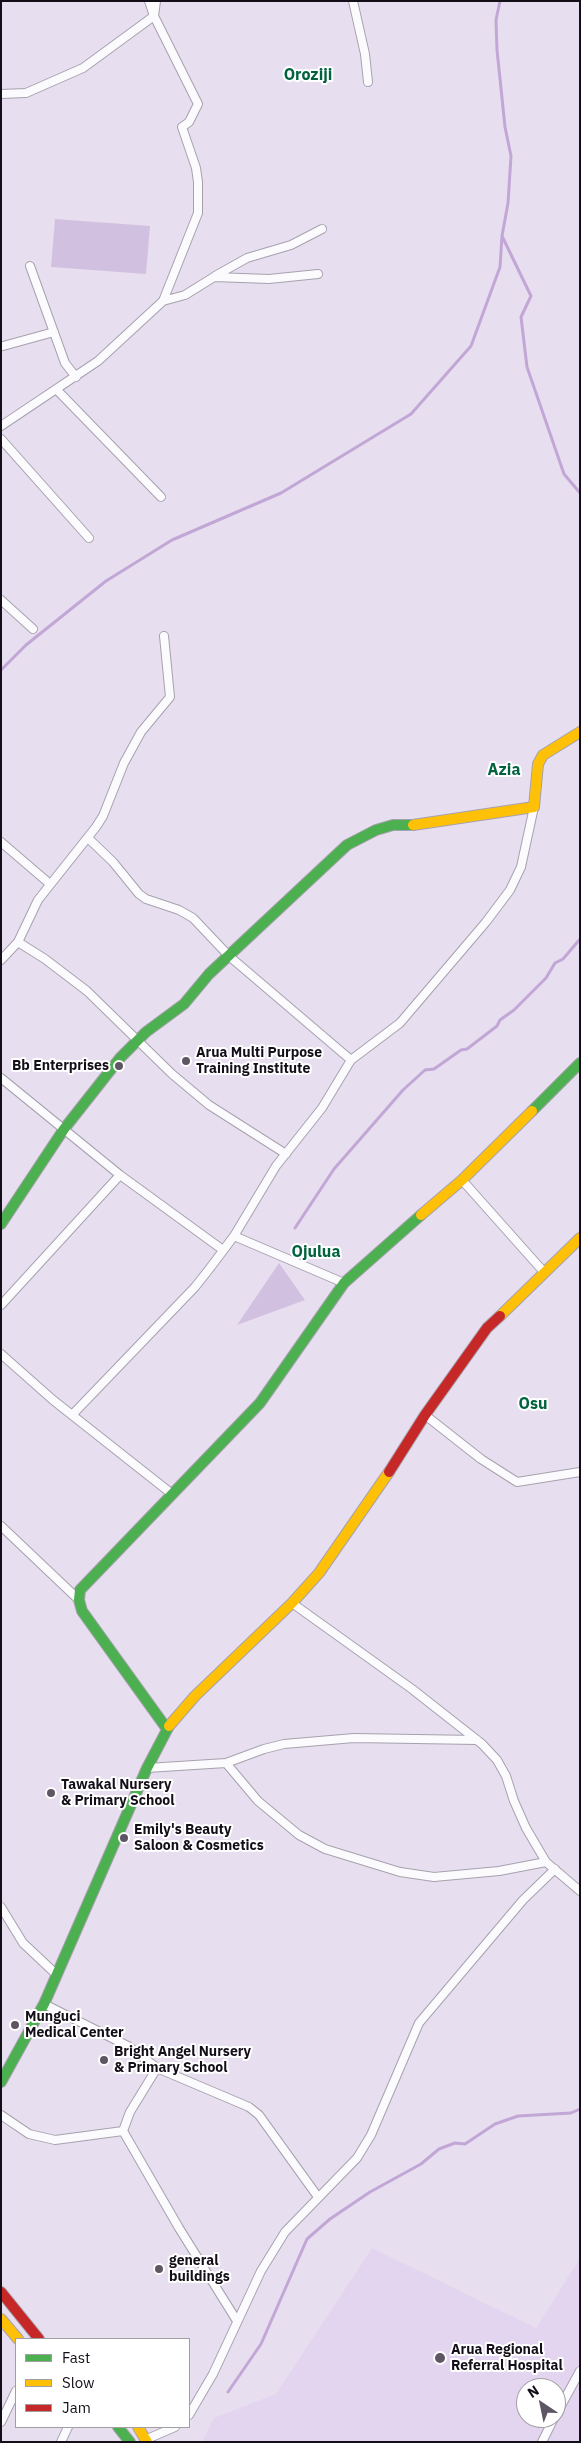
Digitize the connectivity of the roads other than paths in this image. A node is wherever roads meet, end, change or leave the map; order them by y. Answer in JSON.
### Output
{"nodes":[{"id":1,"x":149,"y":1,"type":"edge"},
{"id":2,"x":156,"y":1,"type":"edge"},
{"id":3,"x":353,"y":1,"type":"edge"},
{"id":4,"x":154,"y":16,"type":"junction"},
{"id":5,"x":368,"y":82,"type":"dead end"},
{"id":6,"x":1,"y":94,"type":"edge"},
{"id":7,"x":322,"y":229,"type":"dead end"},
{"id":8,"x":30,"y":266,"type":"dead end"},
{"id":9,"x":318,"y":274,"type":"dead end"},
{"id":10,"x":214,"y":277,"type":"junction"},
{"id":11,"x":163,"y":301,"type":"junction"},
{"id":12,"x":54,"y":332,"type":"junction"},
{"id":13,"x":3,"y":346,"type":"dead end"},
{"id":14,"x":76,"y":377,"type":"junction"},
{"id":15,"x":57,"y":390,"type":"junction"},
{"id":16,"x":1,"y":426,"type":"edge"},
{"id":17,"x":1,"y":439,"type":"edge"},
{"id":18,"x":161,"y":497,"type":"dead end"},
{"id":19,"x":89,"y":538,"type":"dead end"},
{"id":20,"x":1,"y":600,"type":"edge"},
{"id":21,"x":33,"y":629,"type":"dead end"},
{"id":22,"x":164,"y":636,"type":"dead end"},
{"id":23,"x":580,"y":732,"type":"edge"},
{"id":24,"x":534,"y":807,"type":"junction"},
{"id":25,"x":88,"y":838,"type":"junction"},
{"id":26,"x":1,"y":842,"type":"edge"},
{"id":27,"x":50,"y":884,"type":"junction"},
{"id":28,"x":18,"y":942,"type":"junction"},
{"id":29,"x":229,"y":956,"type":"junction"},
{"id":30,"x":1,"y":960,"type":"edge"},
{"id":31,"x":139,"y":1039,"type":"junction"},
{"id":32,"x":351,"y":1060,"type":"junction"},
{"id":33,"x":580,"y":1064,"type":"edge"},
{"id":34,"x":1,"y":1078,"type":"edge"},
{"id":35,"x":64,"y":1129,"type":"junction"},
{"id":36,"x":286,"y":1154,"type":"junction"},
{"id":37,"x":120,"y":1175,"type":"junction"},
{"id":38,"x":462,"y":1180,"type":"junction"},
{"id":39,"x":1,"y":1224,"type":"edge"},
{"id":40,"x":234,"y":1236,"type":"junction"},
{"id":41,"x":580,"y":1238,"type":"edge"},
{"id":42,"x":223,"y":1250,"type":"junction"},
{"id":43,"x":543,"y":1271,"type":"junction"},
{"id":44,"x":344,"y":1283,"type":"junction"},
{"id":45,"x":1,"y":1305,"type":"edge"},
{"id":46,"x":1,"y":1354,"type":"edge"},
{"id":47,"x":73,"y":1414,"type":"junction"},
{"id":48,"x":425,"y":1415,"type":"junction"},
{"id":49,"x":580,"y":1472,"type":"edge"},
{"id":50,"x":172,"y":1494,"type":"junction"},
{"id":51,"x":1,"y":1526,"type":"edge"},
{"id":52,"x":79,"y":1600,"type":"junction"},
{"id":53,"x":292,"y":1604,"type":"junction"},
{"id":54,"x":167,"y":1729,"type":"junction"},
{"id":55,"x":477,"y":1740,"type":"junction"},
{"id":56,"x":226,"y":1763,"type":"junction"},
{"id":57,"x":148,"y":1768,"type":"junction"},
{"id":58,"x":546,"y":1862,"type":"junction"},
{"id":59,"x":555,"y":1869,"type":"junction"},
{"id":60,"x":580,"y":1891,"type":"edge"},
{"id":61,"x":1,"y":1907,"type":"edge"},
{"id":62,"x":57,"y":1974,"type":"junction"},
{"id":63,"x":44,"y":2004,"type":"junction"},
{"id":64,"x":157,"y":2068,"type":"junction"},
{"id":65,"x":1,"y":2082,"type":"edge"},
{"id":66,"x":1,"y":2115,"type":"edge"},
{"id":67,"x":123,"y":2131,"type":"junction"},
{"id":68,"x":318,"y":2197,"type":"junction"},
{"id":69,"x":1,"y":2292,"type":"edge"},
{"id":70,"x":237,"y":2321,"type":"junction"},
{"id":71,"x":3,"y":2325,"type":"edge"},
{"id":72,"x":17,"y":2338,"type":"edge"},
{"id":73,"x":38,"y":2338,"type":"edge"},
{"id":74,"x":580,"y":2372,"type":"edge"},
{"id":75,"x":15,"y":2392,"type":"edge"},
{"id":76,"x":566,"y":2397,"type":"edge"},
{"id":77,"x":190,"y":2414,"type":"edge"},
{"id":78,"x":1,"y":2422,"type":"edge"},
{"id":79,"x":68,"y":2428,"type":"edge"},
{"id":80,"x":119,"y":2428,"type":"edge"},
{"id":81,"x":139,"y":2428,"type":"edge"},
{"id":82,"x":173,"y":2428,"type":"edge"},
{"id":83,"x":549,"y":2428,"type":"edge"},
{"id":84,"x":147,"y":2440,"type":"edge"},
{"id":85,"x":61,"y":2442,"type":"edge"},
{"id":86,"x":130,"y":2442,"type":"edge"},
{"id":87,"x":542,"y":2442,"type":"edge"}],
"edges":[{"from":1,"to":4,"type":"street"},
{"from":2,"to":4,"type":"street"},
{"from":3,"to":5,"type":"street"},
{"from":4,"to":6,"type":"street"},
{"from":4,"to":11,"type":"street"},
{"from":7,"to":10,"type":"street"},
{"from":8,"to":12,"type":"street"},
{"from":9,"to":10,"type":"street"},
{"from":10,"to":11,"type":"street"},
{"from":11,"to":14,"type":"street"},
{"from":12,"to":13,"type":"street"},
{"from":12,"to":14,"type":"street"},
{"from":14,"to":15,"type":"street"},
{"from":15,"to":16,"type":"street"},
{"from":15,"to":18,"type":"street"},
{"from":17,"to":19,"type":"street"},
{"from":20,"to":21,"type":"street"},
{"from":22,"to":25,"type":"street"},
{"from":23,"to":24,"type":"street"},
{"from":24,"to":29,"type":"street"},
{"from":24,"to":32,"type":"street"},
{"from":25,"to":27,"type":"street"},
{"from":25,"to":29,"type":"street"},
{"from":26,"to":27,"type":"street"},
{"from":27,"to":28,"type":"street"},
{"from":28,"to":30,"type":"street"},
{"from":28,"to":31,"type":"street"},
{"from":29,"to":31,"type":"street"},
{"from":29,"to":32,"type":"street"},
{"from":31,"to":35,"type":"street"},
{"from":31,"to":36,"type":"street"},
{"from":32,"to":36,"type":"street"},
{"from":33,"to":38,"type":"street"},
{"from":34,"to":35,"type":"street"},
{"from":35,"to":37,"type":"street"},
{"from":35,"to":39,"type":"street"},
{"from":36,"to":40,"type":"street"},
{"from":37,"to":42,"type":"street"},
{"from":37,"to":45,"type":"street"},
{"from":38,"to":43,"type":"street"},
{"from":38,"to":44,"type":"street"},
{"from":40,"to":42,"type":"street"},
{"from":40,"to":44,"type":"street"},
{"from":41,"to":43,"type":"street"},
{"from":42,"to":47,"type":"street"},
{"from":43,"to":48,"type":"street"},
{"from":44,"to":50,"type":"street"},
{"from":46,"to":47,"type":"street"},
{"from":47,"to":50,"type":"street"},
{"from":48,"to":49,"type":"street"},
{"from":48,"to":53,"type":"street"},
{"from":50,"to":52,"type":"street"},
{"from":51,"to":52,"type":"street"},
{"from":52,"to":54,"type":"street"},
{"from":53,"to":54,"type":"street"},
{"from":53,"to":55,"type":"street"},
{"from":54,"to":57,"type":"street"},
{"from":55,"to":56,"type":"street"},
{"from":55,"to":58,"type":"street"},
{"from":56,"to":57,"type":"street"},
{"from":56,"to":58,"type":"street"},
{"from":57,"to":62,"type":"street"},
{"from":58,"to":59,"type":"street"},
{"from":59,"to":60,"type":"street"},
{"from":59,"to":68,"type":"street"},
{"from":61,"to":62,"type":"street"},
{"from":62,"to":63,"type":"street"},
{"from":63,"to":64,"type":"street"},
{"from":63,"to":65,"type":"street"},
{"from":64,"to":67,"type":"street"},
{"from":64,"to":68,"type":"street"},
{"from":66,"to":67,"type":"street"},
{"from":67,"to":70,"type":"street"},
{"from":68,"to":70,"type":"street"},
{"from":69,"to":73,"type":"street"},
{"from":70,"to":77,"type":"street"},
{"from":71,"to":72,"type":"street"},
{"from":74,"to":76,"type":"street"},
{"from":75,"to":78,"type":"street"},
{"from":79,"to":85,"type":"street"},
{"from":80,"to":86,"type":"street"},
{"from":81,"to":84,"type":"street"},
{"from":82,"to":84,"type":"street"},
{"from":83,"to":87,"type":"street"}]}
